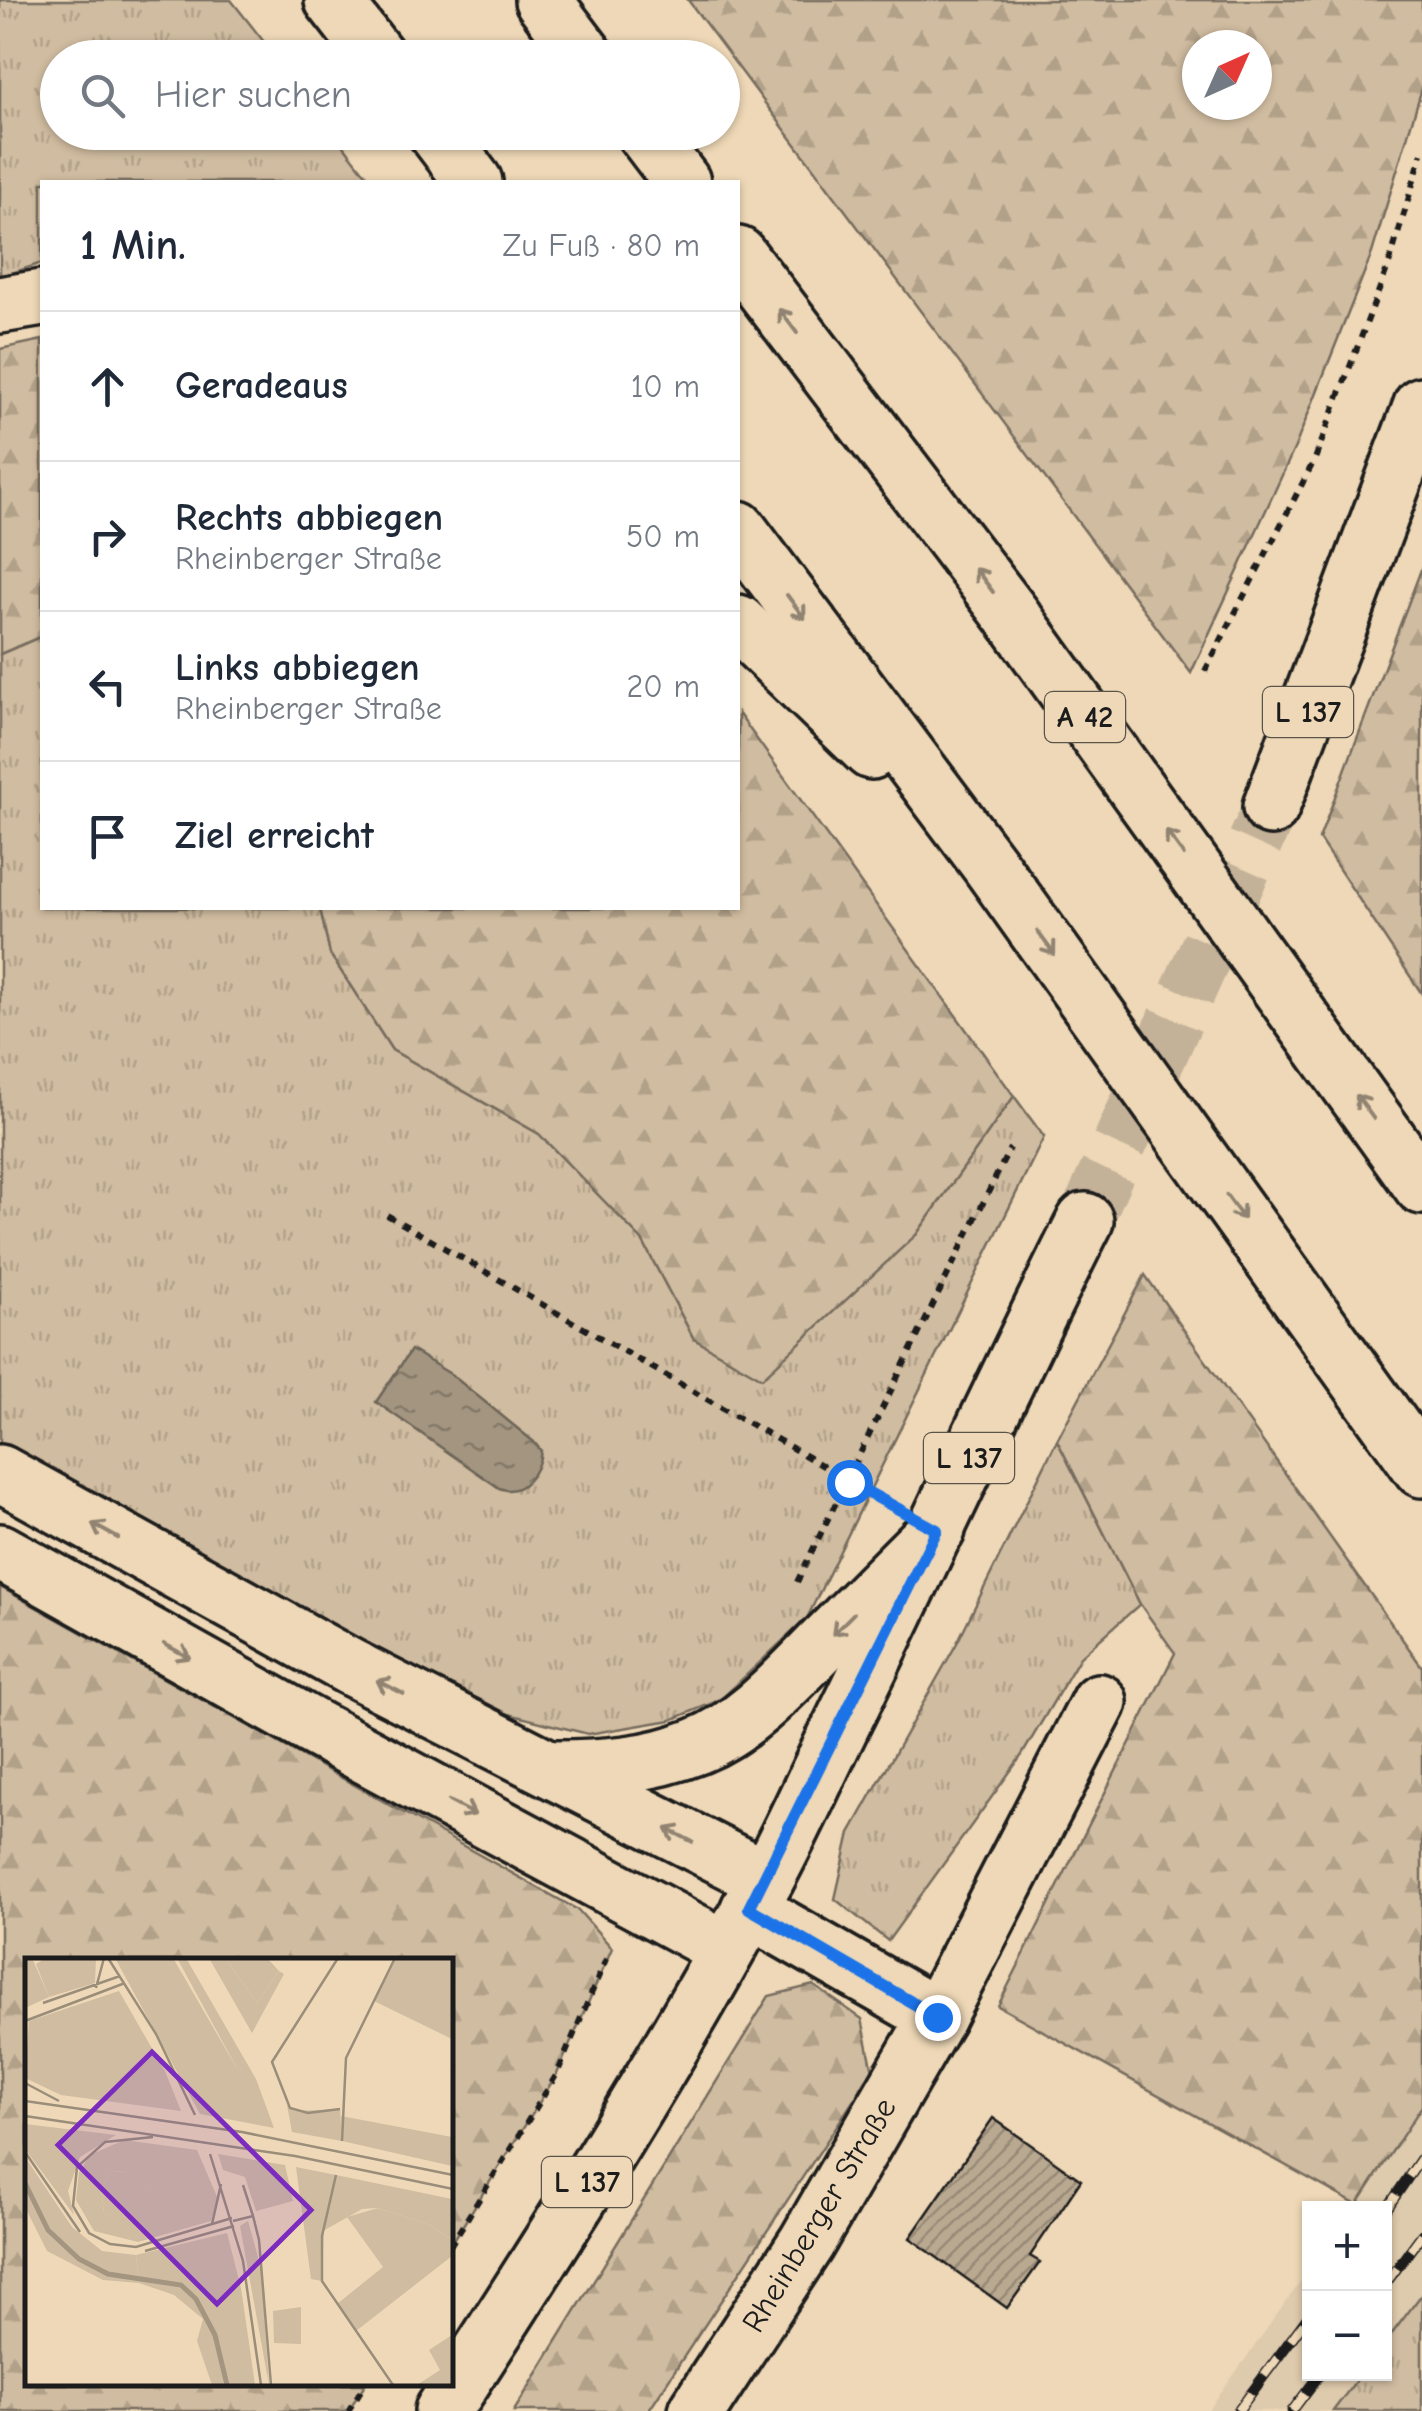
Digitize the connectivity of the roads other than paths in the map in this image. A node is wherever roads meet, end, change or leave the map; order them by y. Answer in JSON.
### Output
{"nodes":[{"id":1,"x":334,"y":0,"type":"edge"},
{"id":2,"x":543,"y":0,"type":"edge"},
{"id":3,"x":364,"y":40,"type":"edge"},
{"id":4,"x":573,"y":40,"type":"edge"},
{"id":5,"x":450,"y":150,"type":"edge"},
{"id":6,"x":658,"y":150,"type":"edge"},
{"id":7,"x":472,"y":180,"type":"edge"},
{"id":8,"x":680,"y":180,"type":"edge"},
{"id":9,"x":740,"y":258,"type":"edge"},
{"id":10,"x":40,"y":298,"type":"edge"},
{"id":11,"x":0,"y":306,"type":"edge"},
{"id":12,"x":1422,"y":405,"type":"edge"},
{"id":13,"x":740,"y":532,"type":"edge"},
{"id":14,"x":740,"y":625,"type":"edge"},
{"id":15,"x":1271,"y":807,"type":"tunnel mouth"},
{"id":16,"x":989,"y":864,"type":"junction"},
{"id":17,"x":1422,"y":1186,"type":"edge"},
{"id":18,"x":1085,"y":1221,"type":"tunnel mouth"},
{"id":19,"x":1422,"y":1469,"type":"edge"},
{"id":20,"x":0,"y":1473,"type":"edge"},
{"id":21,"x":937,"y":1530,"type":"junction"},
{"id":22,"x":0,"y":1552,"type":"edge"},
{"id":23,"x":1099,"y":1702,"type":"dead end"},
{"id":24,"x":548,"y":1768,"type":"junction"},
{"id":25,"x":747,"y":1912,"type":"junction"},
{"id":26,"x":937,"y":2017,"type":"junction"},
{"id":27,"x":443,"y":2411,"type":"edge"},
{"id":28,"x":697,"y":2411,"type":"edge"}],
"edges":[{"from":1,"to":3,"type":"main road"},
{"from":2,"to":4,"type":"main road"},
{"from":5,"to":7,"type":"main road"},
{"from":6,"to":8,"type":"main road"},
{"from":17,"to":9,"type":"main road","number":"A 42","one_way":true},
{"from":10,"to":11,"type":"main road"},
{"from":12,"to":15,"type":"main road","number":"L 137"},
{"from":13,"to":16,"type":"main road","one_way":true},
{"from":14,"to":16,"type":"main road"},
{"from":16,"to":19,"type":"main road","one_way":true},
{"from":18,"to":21,"type":"main road","number":"L 137"},
{"from":24,"to":20,"type":"main road","one_way":true},
{"from":21,"to":24,"type":"main road","one_way":true},
{"from":21,"to":25,"type":"main road","number":"L 137"},
{"from":22,"to":25,"type":"main road","one_way":true},
{"from":23,"to":26,"type":"main road","name":"Rheinberger Straße"},
{"from":25,"to":24,"type":"main road","one_way":true},
{"from":25,"to":26,"type":"main road"},
{"from":25,"to":27,"type":"main road","number":"L 137"},
{"from":26,"to":28,"type":"main road","name":"Rheinberger Straße"}]}
